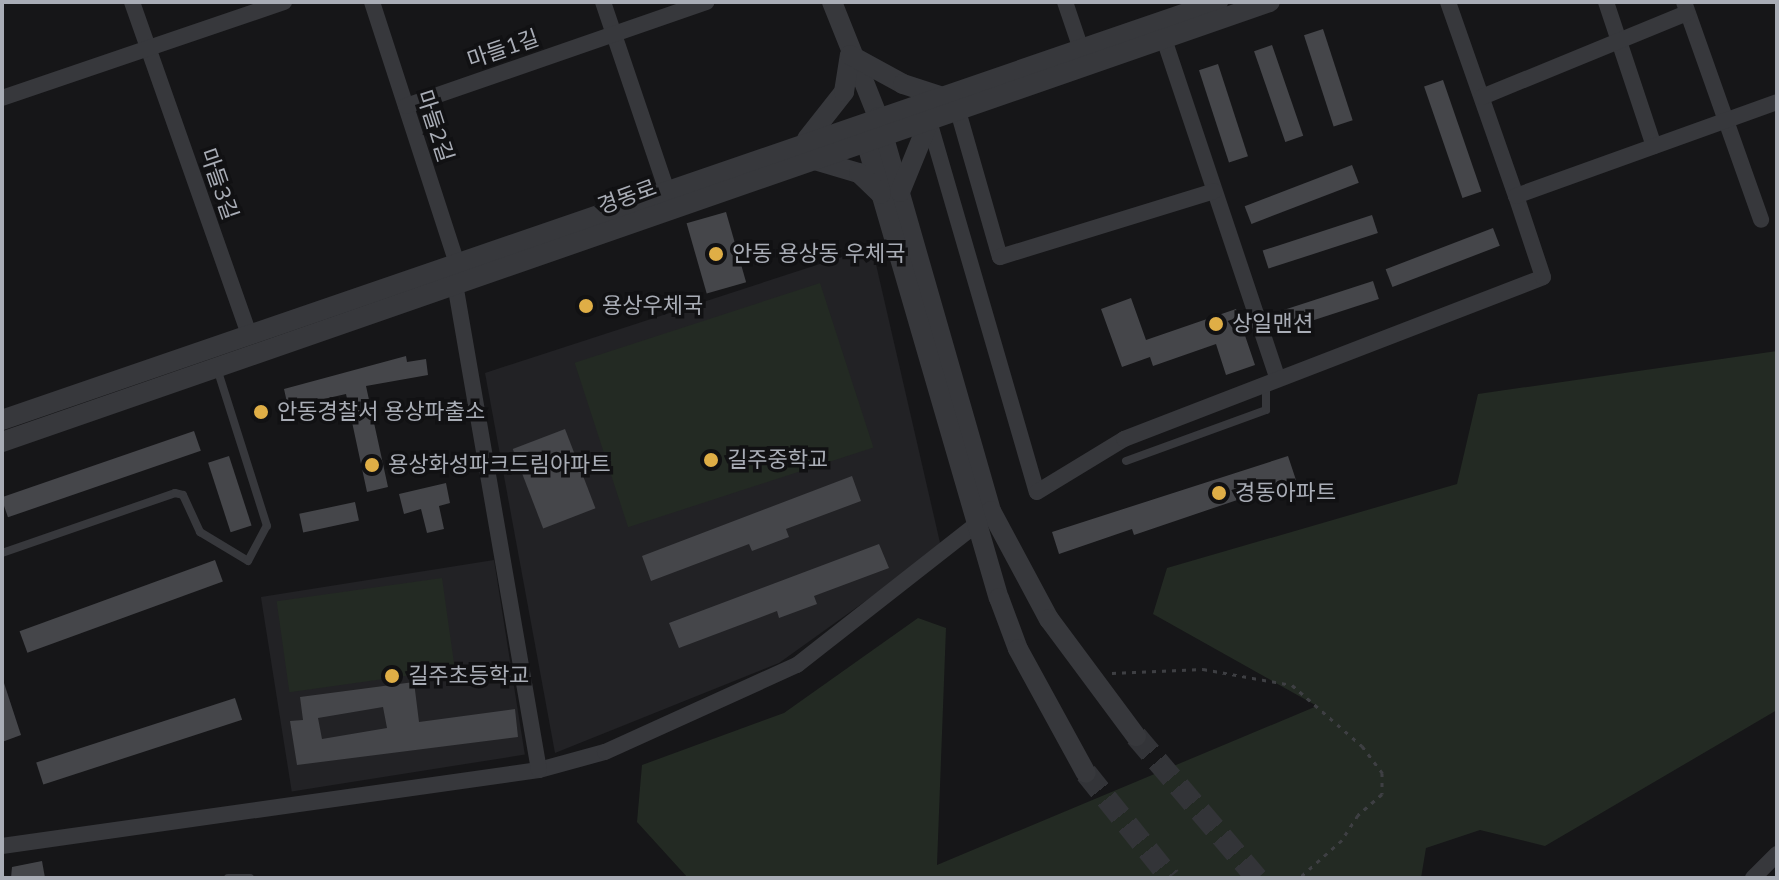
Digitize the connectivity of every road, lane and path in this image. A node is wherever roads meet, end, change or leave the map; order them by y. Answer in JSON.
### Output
{"nodes":[{"id":1,"x":132,"y":2,"type":"edge"},
{"id":2,"x":284,"y":2,"type":"edge"},
{"id":3,"x":372,"y":2,"type":"edge"},
{"id":4,"x":603,"y":2,"type":"edge"},
{"id":5,"x":707,"y":2,"type":"edge"},
{"id":6,"x":832,"y":2,"type":"edge"},
{"id":7,"x":1065,"y":2,"type":"edge"},
{"id":8,"x":1270,"y":2,"type":"edge"},
{"id":9,"x":1448,"y":2,"type":"edge"},
{"id":10,"x":1606,"y":2,"type":"edge"},
{"id":11,"x":1214,"y":3,"type":"edge"},
{"id":12,"x":1685,"y":8,"type":"edge"},
{"id":13,"x":614,"y":34,"type":"junction"},
{"id":14,"x":1164,"y":39,"type":"junction"},
{"id":15,"x":1620,"y":43,"type":"junction"},
{"id":16,"x":149,"y":48,"type":"junction"},
{"id":17,"x":1081,"y":49,"type":"junction"},
{"id":18,"x":850,"y":55,"type":"junction"},
{"id":19,"x":1482,"y":97,"type":"junction"},
{"id":20,"x":2,"y":98,"type":"edge"},
{"id":21,"x":1777,"y":102,"type":"edge"},
{"id":22,"x":951,"y":104,"type":"junction"},
{"id":23,"x":406,"y":106,"type":"junction"},
{"id":24,"x":929,"y":121,"type":"junction"},
{"id":25,"x":1725,"y":121,"type":"junction"},
{"id":26,"x":872,"y":129,"type":"junction"},
{"id":27,"x":1654,"y":146,"type":"junction"},
{"id":28,"x":808,"y":150,"type":"junction"},
{"id":29,"x":666,"y":188,"type":"junction"},
{"id":30,"x":1214,"y":191,"type":"junction"},
{"id":31,"x":892,"y":195,"type":"junction"},
{"id":32,"x":1516,"y":196,"type":"junction"},
{"id":33,"x":1761,"y":220,"type":"dead end"},
{"id":34,"x":457,"y":263,"type":"junction"},
{"id":35,"x":455,"y":284,"type":"junction"},
{"id":36,"x":249,"y":334,"type":"junction"},
{"id":37,"x":217,"y":367,"type":"junction"},
{"id":38,"x":1272,"y":379,"type":"junction"},
{"id":39,"x":2,"y":420,"type":"edge"},
{"id":40,"x":2,"y":442,"type":"edge"},
{"id":41,"x":1126,"y":461,"type":"dead end"},
{"id":42,"x":984,"y":518,"type":"junction"},
{"id":43,"x":2,"y":553,"type":"edge"},
{"id":44,"x":1109,"y":673,"type":"dead end"},
{"id":45,"x":1136,"y":736,"type":"tunnel mouth"},
{"id":46,"x":539,"y":770,"type":"junction"},
{"id":47,"x":1086,"y":773,"type":"tunnel mouth"},
{"id":48,"x":2,"y":846,"type":"edge"},
{"id":49,"x":1777,"y":854,"type":"edge"},
{"id":50,"x":228,"y":878,"type":"edge"},
{"id":51,"x":250,"y":878,"type":"edge"},
{"id":52,"x":1299,"y":878,"type":"edge"},
{"id":53,"x":1753,"y":878,"type":"edge"}],
"edges":[{"from":1,"to":16,"type":"street","name":"마들3길"},
{"from":2,"to":16,"type":"street"},
{"from":3,"to":23,"type":"street","name":"마들2길"},
{"from":4,"to":13,"type":"street"},
{"from":5,"to":13,"type":"street","name":"마들1길"},
{"from":6,"to":18,"type":"street"},
{"from":7,"to":17,"type":"street"},
{"from":8,"to":14,"type":"street","name":"경동로"},
{"from":9,"to":19,"type":"street"},
{"from":10,"to":15,"type":"street"},
{"from":11,"to":17,"type":"street","name":"경동로"},
{"from":12,"to":15,"type":"street"},
{"from":12,"to":25,"type":"street"},
{"from":13,"to":23,"type":"street","name":"마들1길"},
{"from":13,"to":29,"type":"street"},
{"from":14,"to":22,"type":"street","name":"경동로"},
{"from":14,"to":30,"type":"street"},
{"from":15,"to":19,"type":"street"},
{"from":15,"to":27,"type":"street"},
{"from":16,"to":20,"type":"street"},
{"from":16,"to":36,"type":"street","name":"마들3길"},
{"from":17,"to":22,"type":"street","name":"경동로"},
{"from":18,"to":22,"type":"street"},
{"from":18,"to":26,"type":"street"},
{"from":18,"to":28,"type":"street"},
{"from":19,"to":32,"type":"street"},
{"from":21,"to":25,"type":"street"},
{"from":22,"to":24,"type":"street","name":"경동로"},
{"from":22,"to":26,"type":"street","name":"경동로"},
{"from":22,"to":30,"type":"street"},
{"from":23,"to":34,"type":"street","name":"마들2길"},
{"from":24,"to":26,"type":"street","name":"경동로"},
{"from":24,"to":31,"type":"street"},
{"from":24,"to":38,"type":"street"},
{"from":25,"to":27,"type":"street"},
{"from":25,"to":33,"type":"street"},
{"from":26,"to":28,"type":"street","name":"경동로"},
{"from":26,"to":31,"type":"street"},
{"from":27,"to":32,"type":"street"},
{"from":28,"to":29,"type":"street","name":"경동로"},
{"from":28,"to":31,"type":"street"},
{"from":28,"to":35,"type":"street","name":"경동로"},
{"from":29,"to":34,"type":"street","name":"경동로"},
{"from":30,"to":38,"type":"street"},
{"from":31,"to":42,"type":"street"},
{"from":32,"to":38,"type":"street"},
{"from":34,"to":36,"type":"street","name":"경동로"},
{"from":35,"to":37,"type":"street","name":"경동로"},
{"from":35,"to":46,"type":"street"},
{"from":36,"to":39,"type":"street","name":"경동로"},
{"from":37,"to":40,"type":"street","name":"경동로"},
{"from":37,"to":43,"type":"lane"},
{"from":38,"to":41,"type":"lane"},
{"from":42,"to":45,"type":"street"},
{"from":42,"to":46,"type":"street"},
{"from":42,"to":47,"type":"street"},
{"from":44,"to":52,"type":"path"},
{"from":46,"to":48,"type":"street"},
{"from":49,"to":53,"type":"street"},
{"from":50,"to":51,"type":"lane"}]}
